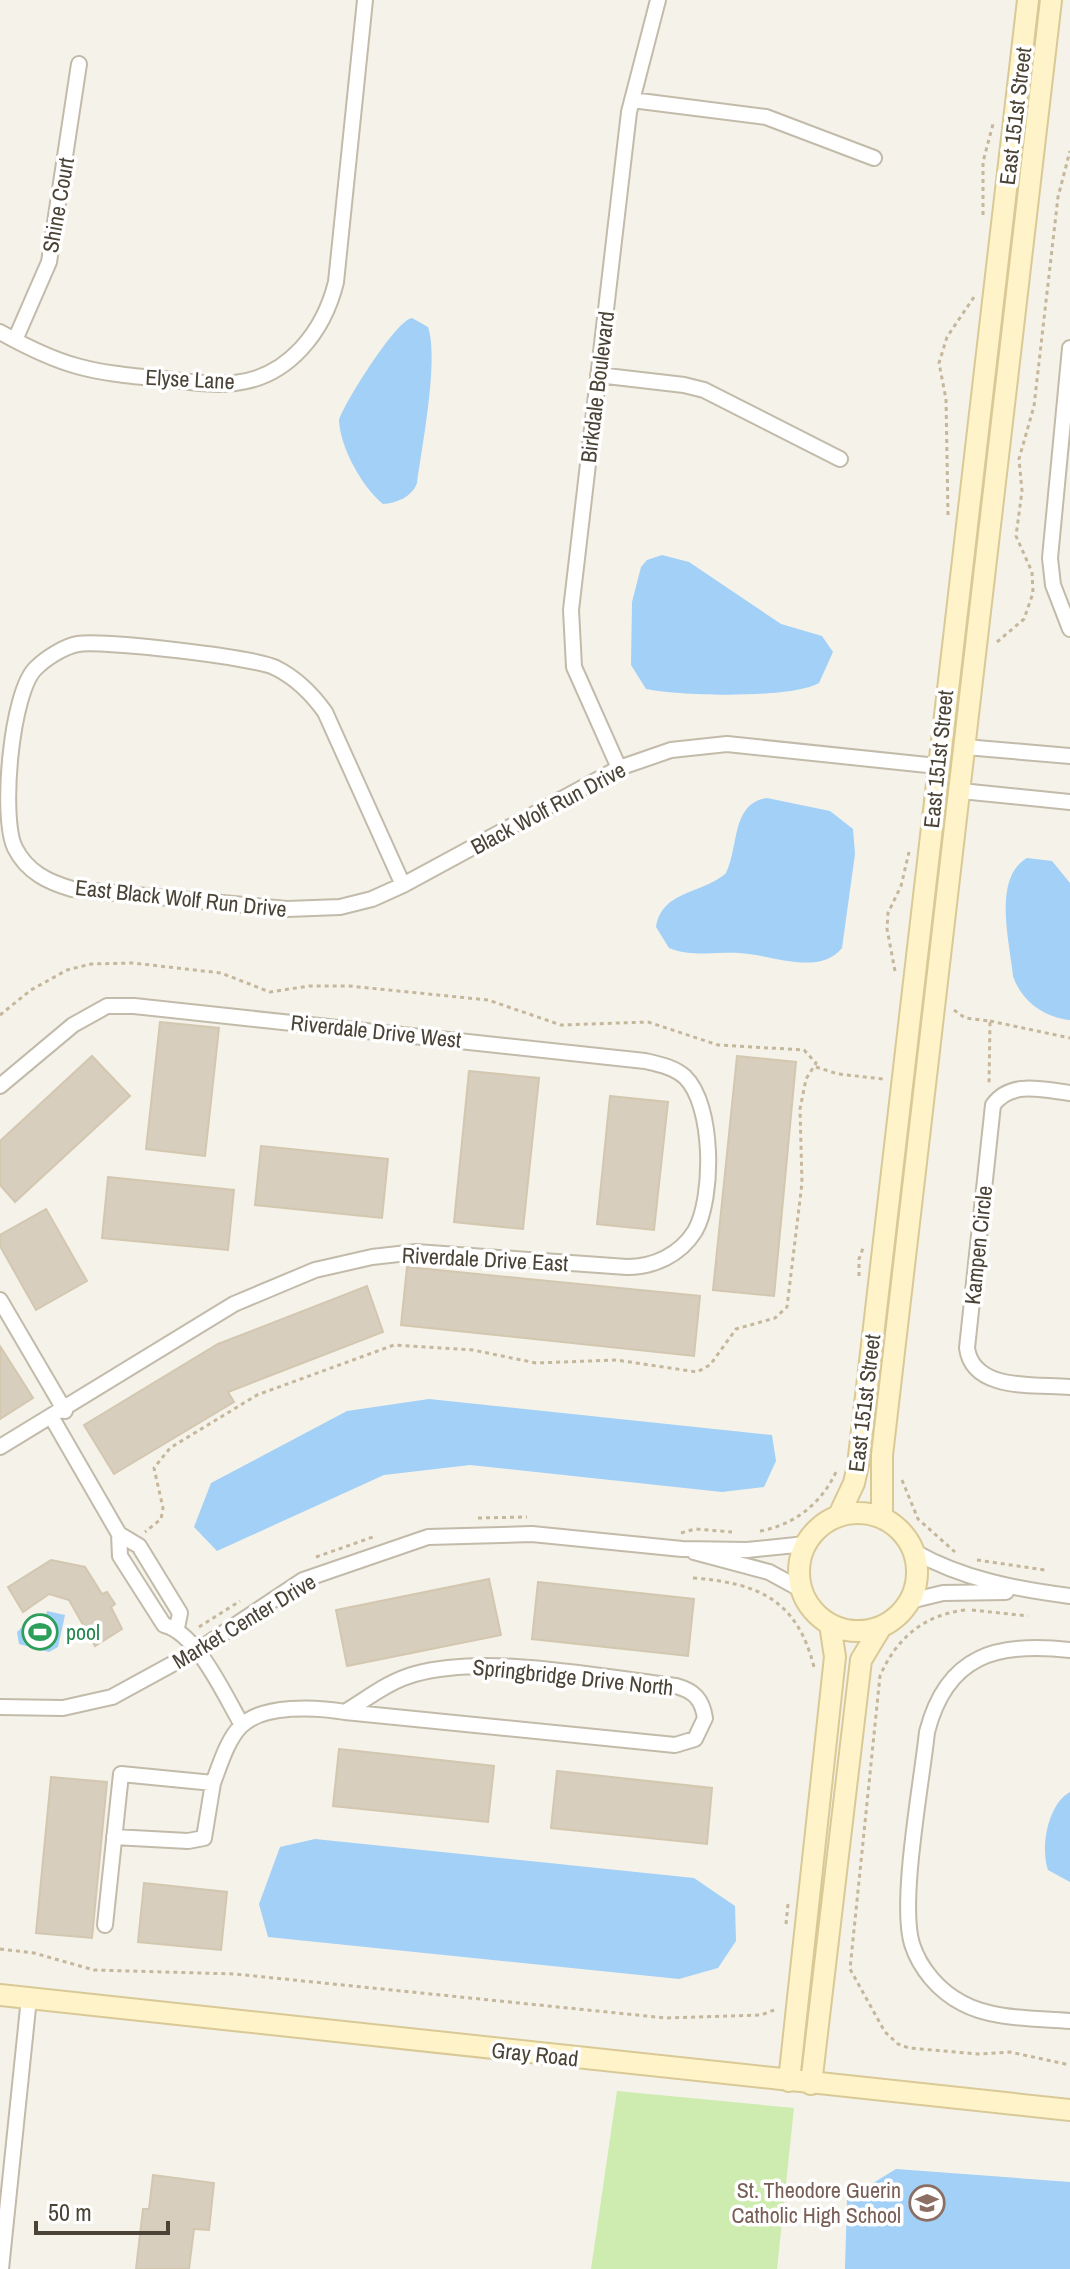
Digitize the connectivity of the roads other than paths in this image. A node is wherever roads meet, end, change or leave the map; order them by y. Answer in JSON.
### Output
{"nodes":[{"id":1,"x":365,"y":0,"type":"edge"},
{"id":2,"x":658,"y":0,"type":"edge"},
{"id":3,"x":1028,"y":0,"type":"edge"},
{"id":4,"x":1051,"y":0,"type":"edge"},
{"id":5,"x":79,"y":64,"type":"dead end"},
{"id":6,"x":632,"y":100,"type":"junction"},
{"id":7,"x":874,"y":158,"type":"dead end"},
{"id":8,"x":0,"y":332,"type":"edge"},
{"id":9,"x":15,"y":340,"type":"junction"},
{"id":10,"x":1070,"y":348,"type":"edge"},
{"id":11,"x":598,"y":375,"type":"junction"},
{"id":12,"x":840,"y":459,"type":"dead end"},
{"id":13,"x":1070,"y":629,"type":"edge"},
{"id":14,"x":965,"y":747,"type":"junction"},
{"id":15,"x":1070,"y":756,"type":"edge"},
{"id":16,"x":937,"y":766,"type":"junction"},
{"id":17,"x":619,"y":768,"type":"junction"},
{"id":18,"x":961,"y":791,"type":"junction"},
{"id":19,"x":1070,"y":802,"type":"edge"},
{"id":20,"x":403,"y":885,"type":"junction"},
{"id":21,"x":645,"y":1061,"type":"joint"},
{"id":22,"x":0,"y":1086,"type":"edge"},
{"id":23,"x":1070,"y":1093,"type":"edge"},
{"id":24,"x":0,"y":1300,"type":"edge"},
{"id":25,"x":1070,"y":1387,"type":"edge"},
{"id":26,"x":58,"y":1414,"type":"junction"},
{"id":27,"x":0,"y":1447,"type":"edge"},
{"id":28,"x":839,"y":1515,"type":"junction"},
{"id":29,"x":882,"y":1517,"type":"junction"},
{"id":30,"x":125,"y":1537,"type":"junction"},
{"id":31,"x":806,"y":1544,"type":"junction"},
{"id":32,"x":682,"y":1549,"type":"junction"},
{"id":33,"x":915,"y":1552,"type":"junction"},
{"id":34,"x":802,"y":1590,"type":"junction"},
{"id":35,"x":1030,"y":1591,"type":"junction"},
{"id":36,"x":1070,"y":1596,"type":"edge"},
{"id":37,"x":910,"y":1601,"type":"junction"},
{"id":38,"x":830,"y":1624,"type":"junction"},
{"id":39,"x":881,"y":1627,"type":"junction"},
{"id":40,"x":177,"y":1628,"type":"junction"},
{"id":41,"x":198,"y":1650,"type":"junction"},
{"id":42,"x":1070,"y":1650,"type":"edge"},
{"id":43,"x":0,"y":1707,"type":"edge"},
{"id":44,"x":345,"y":1712,"type":"junction"},
{"id":45,"x":242,"y":1725,"type":"junction"},
{"id":46,"x":213,"y":1783,"type":"junction"},
{"id":47,"x":114,"y":1837,"type":"junction"},
{"id":48,"x":105,"y":1925,"type":"dead end"},
{"id":49,"x":0,"y":1995,"type":"edge"},
{"id":50,"x":29,"y":1998,"type":"junction"},
{"id":51,"x":1070,"y":2021,"type":"edge"},
{"id":52,"x":789,"y":2081,"type":"junction"},
{"id":53,"x":811,"y":2084,"type":"junction"},
{"id":54,"x":1070,"y":2110,"type":"edge"},
{"id":55,"x":1,"y":2269,"type":"edge"}],
"edges":[{"from":1,"to":9,"type":"street","name":"Elyse Lane"},
{"from":2,"to":6,"type":"street","name":"Birkdale Boulevard"},
{"from":3,"to":16,"type":"street","name":"East 151st Street"},
{"from":4,"to":14,"type":"street","name":"East 151st Street"},
{"from":5,"to":9,"type":"street","name":"Shine Court"},
{"from":6,"to":7,"type":"street"},
{"from":6,"to":11,"type":"street","name":"Birkdale Boulevard"},
{"from":8,"to":9,"type":"street","name":"Elyse Lane"},
{"from":10,"to":13,"type":"street"},
{"from":11,"to":12,"type":"street"},
{"from":11,"to":17,"type":"street","name":"Birkdale Boulevard"},
{"from":14,"to":15,"type":"street"},
{"from":14,"to":18,"type":"street","name":"East 151st Street"},
{"from":16,"to":17,"type":"street","name":"Black Wolf Run Drive"},
{"from":16,"to":28,"type":"street","name":"East 151st Street"},
{"from":17,"to":20,"type":"street","name":"Black Wolf Run Drive"},
{"from":18,"to":19,"type":"street"},
{"from":18,"to":29,"type":"street","name":"East 151st Street"},
{"from":20,"to":20,"type":"street","name":"East Black Wolf Run Drive"},
{"from":21,"to":22,"type":"street","name":"Riverdale Drive West"},
{"from":21,"to":26,"type":"street","name":"Riverdale Drive East"},
{"from":23,"to":25,"type":"street","name":"Kampen Circle"},
{"from":24,"to":26,"type":"street"},
{"from":26,"to":27,"type":"street","name":"Riverdale Drive East"},
{"from":26,"to":30,"type":"street"},
{"from":28,"to":29,"type":"street"},
{"from":28,"to":31,"type":"street"},
{"from":29,"to":33,"type":"street"},
{"from":30,"to":40,"type":"street"},
{"from":30,"to":40,"type":"street"},
{"from":31,"to":32,"type":"street","name":"Market Center Drive"},
{"from":31,"to":34,"type":"street"},
{"from":32,"to":34,"type":"street","name":"Market Center Drive"},
{"from":32,"to":41,"type":"street","name":"Market Center Drive"},
{"from":33,"to":35,"type":"street"},
{"from":33,"to":37,"type":"street"},
{"from":34,"to":38,"type":"street"},
{"from":35,"to":36,"type":"street"},
{"from":35,"to":37,"type":"street"},
{"from":37,"to":39,"type":"street"},
{"from":38,"to":39,"type":"street"},
{"from":38,"to":52,"type":"street"},
{"from":39,"to":53,"type":"street"},
{"from":40,"to":41,"type":"street"},
{"from":41,"to":43,"type":"street","name":"Market Center Drive"},
{"from":41,"to":45,"type":"street"},
{"from":42,"to":51,"type":"street"},
{"from":44,"to":44,"type":"street","name":"Springbridge Drive North"},
{"from":44,"to":45,"type":"street","name":"Springbridge Drive North"},
{"from":45,"to":46,"type":"street"},
{"from":46,"to":47,"type":"street"},
{"from":46,"to":47,"type":"street"},
{"from":47,"to":48,"type":"street"},
{"from":49,"to":50,"type":"street","name":"Gray Road"},
{"from":50,"to":52,"type":"street","name":"Gray Road"},
{"from":50,"to":55,"type":"street"},
{"from":52,"to":53,"type":"street","name":"Gray Road"},
{"from":53,"to":54,"type":"street","name":"Gray Road"}]}
